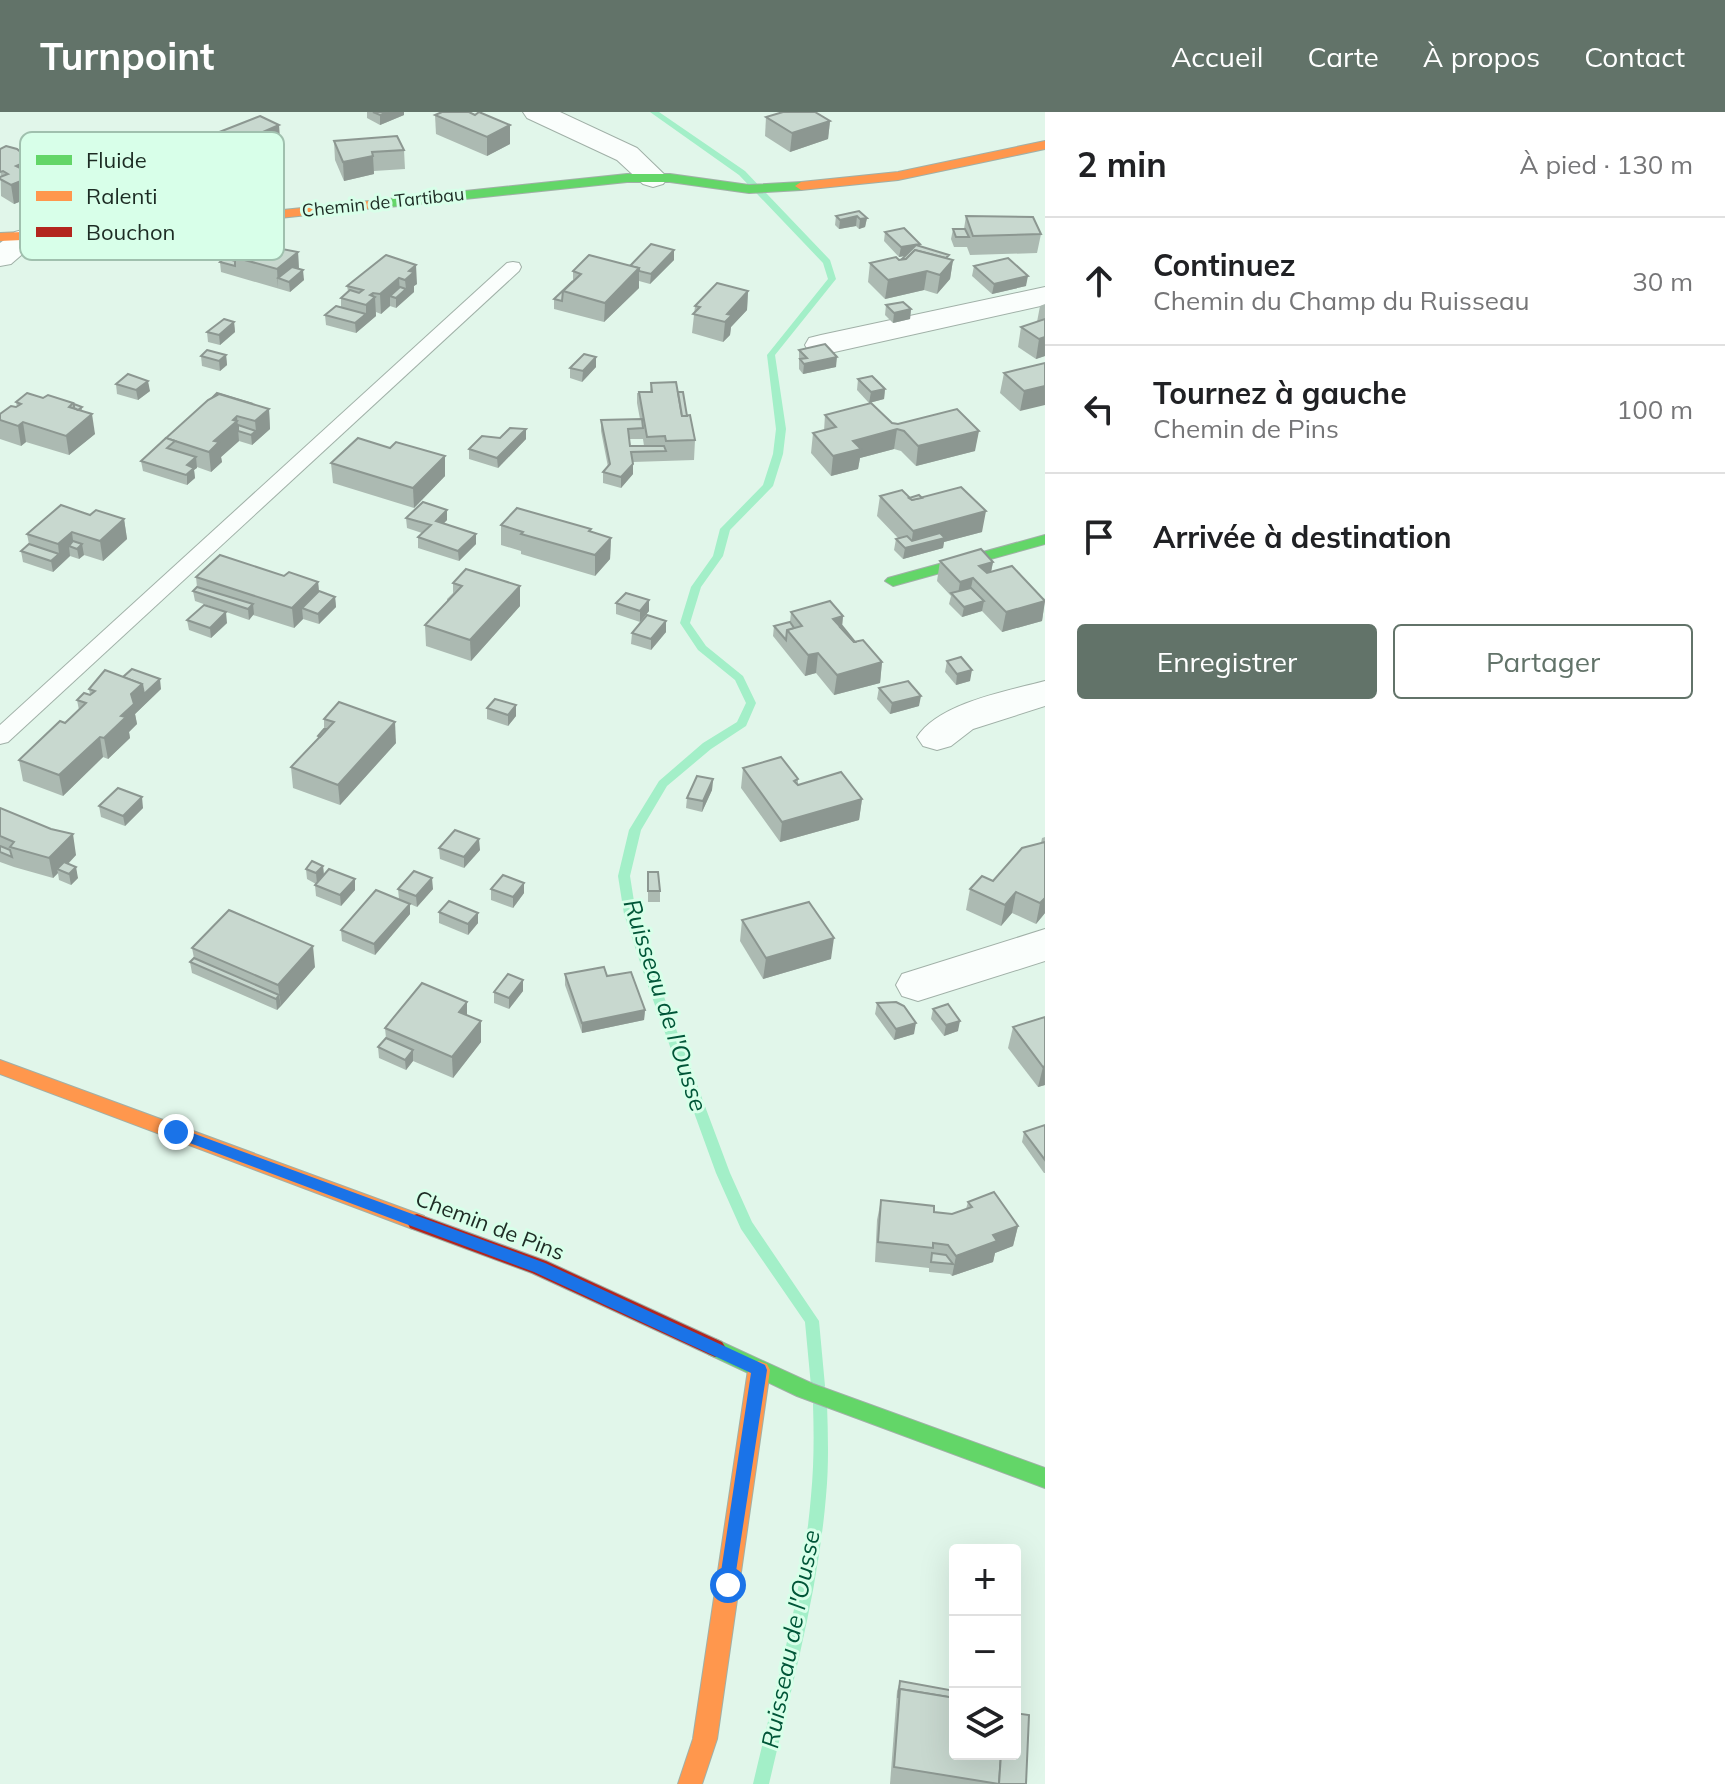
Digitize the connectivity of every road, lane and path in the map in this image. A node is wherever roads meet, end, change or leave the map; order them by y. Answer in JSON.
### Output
{"nodes":[{"id":1,"x":537,"y":112,"type":"edge"},
{"id":2,"x":1045,"y":145,"type":"edge"},
{"id":3,"x":662,"y":178,"type":"junction"},
{"id":4,"x":284,"y":211,"type":"edge"},
{"id":5,"x":13,"y":238,"type":"edge"},
{"id":6,"x":0,"y":257,"type":"edge"},
{"id":7,"x":513,"y":267,"type":"dead end"},
{"id":8,"x":1045,"y":296,"type":"edge"},
{"id":9,"x":821,"y":345,"type":"edge"},
{"id":10,"x":1045,"y":539,"type":"edge"},
{"id":11,"x":893,"y":581,"type":"dead end"},
{"id":12,"x":1045,"y":693,"type":"edge"},
{"id":13,"x":0,"y":737,"type":"edge"},
{"id":14,"x":937,"y":737,"type":"dead end"},
{"id":15,"x":1045,"y":945,"type":"edge"},
{"id":16,"x":918,"y":985,"type":"dead end"},
{"id":17,"x":0,"y":1067,"type":"edge"},
{"id":18,"x":759,"y":1370,"type":"junction"},
{"id":19,"x":1045,"y":1478,"type":"edge"},
{"id":20,"x":690,"y":1784,"type":"edge"}],
"edges":[{"from":1,"to":3,"type":"street"},
{"from":2,"to":3,"type":"street","name":"Chemin de Tartibau"},
{"from":3,"to":4,"type":"street","name":"Chemin de Tartibau"},
{"from":5,"to":6,"type":"street"},
{"from":7,"to":13,"type":"lane"},
{"from":8,"to":9,"type":"street"},
{"from":10,"to":11,"type":"street"},
{"from":12,"to":14,"type":"street"},
{"from":15,"to":16,"type":"street"},
{"from":17,"to":18,"type":"street","name":"Chemin de Pins"},
{"from":18,"to":19,"type":"street","name":"Chemin de Pins"},
{"from":18,"to":20,"type":"street"}]}
